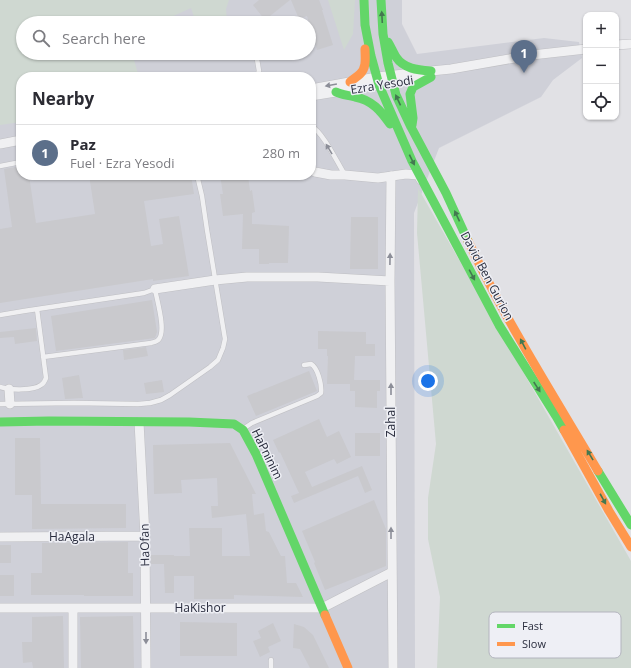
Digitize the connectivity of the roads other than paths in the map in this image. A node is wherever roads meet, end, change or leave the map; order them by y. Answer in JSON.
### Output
{"nodes":[{"id":1,"x":364,"y":0,"type":"edge"},
{"id":2,"x":381,"y":0,"type":"edge"},
{"id":3,"x":365,"y":26,"type":"junction"},
{"id":4,"x":383,"y":34,"type":"junction"},
{"id":5,"x":630,"y":44,"type":"dead end"},
{"id":6,"x":619,"y":45,"type":"edge"},
{"id":7,"x":583,"y":49,"type":"edge"},
{"id":8,"x":257,"y":60,"type":"edge"},
{"id":9,"x":259,"y":72,"type":"edge"},
{"id":10,"x":431,"y":74,"type":"junction"},
{"id":11,"x":392,"y":80,"type":"junction"},
{"id":12,"x":378,"y":81,"type":"junction"},
{"id":13,"x":350,"y":82,"type":"junction"},
{"id":14,"x":316,"y":88,"type":"edge"},
{"id":15,"x":336,"y":92,"type":"junction"},
{"id":16,"x":316,"y":95,"type":"edge"},
{"id":17,"x":411,"y":127,"type":"junction"},
{"id":18,"x":316,"y":130,"type":"edge"},
{"id":19,"x":16,"y":141,"type":"edge"},
{"id":20,"x":404,"y":142,"type":"junction"},
{"id":21,"x":0,"y":144,"type":"edge"},
{"id":22,"x":16,"y":163,"type":"edge"},
{"id":23,"x":0,"y":166,"type":"edge"},
{"id":24,"x":316,"y":172,"type":"edge"},
{"id":25,"x":345,"y":174,"type":"junction"},
{"id":26,"x":391,"y":176,"type":"junction"},
{"id":27,"x":198,"y":180,"type":"edge"},
{"id":28,"x":426,"y":187,"type":"junction"},
{"id":29,"x":215,"y":280,"type":"junction"},
{"id":30,"x":390,"y":281,"type":"junction"},
{"id":31,"x":155,"y":290,"type":"junction"},
{"id":32,"x":37,"y":309,"type":"junction"},
{"id":33,"x":0,"y":315,"type":"edge"},
{"id":34,"x":43,"y":357,"type":"junction"},
{"id":35,"x":304,"y":365,"type":"dead end"},
{"id":36,"x":5,"y":388,"type":"edge"},
{"id":37,"x":0,"y":404,"type":"edge"},
{"id":38,"x":10,"y":404,"type":"junction"},
{"id":39,"x":0,"y":422,"type":"edge"},
{"id":40,"x":139,"y":422,"type":"junction"},
{"id":41,"x":243,"y":430,"type":"junction"},
{"id":42,"x":631,"y":525,"type":"edge"},
{"id":43,"x":145,"y":536,"type":"junction"},
{"id":44,"x":0,"y":537,"type":"edge"},
{"id":45,"x":631,"y":547,"type":"edge"},
{"id":46,"x":392,"y":572,"type":"junction"},
{"id":47,"x":0,"y":608,"type":"edge"},
{"id":48,"x":73,"y":608,"type":"junction"},
{"id":49,"x":146,"y":608,"type":"junction"},
{"id":50,"x":322,"y":608,"type":"junction"},
{"id":51,"x":271,"y":660,"type":"dead end"},
{"id":52,"x":73,"y":668,"type":"edge"},
{"id":53,"x":146,"y":668,"type":"edge"},
{"id":54,"x":271,"y":668,"type":"edge"},
{"id":55,"x":348,"y":668,"type":"edge"},
{"id":56,"x":393,"y":668,"type":"edge"}],
"edges":[{"from":1,"to":3,"type":"main road","name":"David Ben Gurion"},
{"from":4,"to":2,"type":"main road","name":"David Ben Gurion","one_way":true},
{"from":3,"to":12,"type":"main road","name":"David Ben Gurion"},
{"from":3,"to":13,"type":"main road"},
{"from":4,"to":10,"type":"main road"},
{"from":4,"to":11,"type":"main road","name":"David Ben Gurion"},
{"from":5,"to":6,"type":"street"},
{"from":7,"to":10,"type":"street","name":"Ezra Yesodi"},
{"from":8,"to":9,"type":"lane"},
{"from":10,"to":11,"type":"street","name":"Ezra Yesodi"},
{"from":10,"to":17,"type":"main road"},
{"from":11,"to":12,"type":"street","name":"Ezra Yesodi"},
{"from":17,"to":11,"type":"main road","name":"David Ben Gurion","one_way":true},
{"from":12,"to":13,"type":"street","name":"Ezra Yesodi"},
{"from":12,"to":15,"type":"street","name":"Ezra Yesodi"},
{"from":12,"to":20,"type":"main road","name":"David Ben Gurion"},
{"from":13,"to":14,"type":"street","name":"Ezra Yesodi","one_way":true},
{"from":15,"to":16,"type":"street","name":"Ezra Yesodi"},
{"from":15,"to":20,"type":"main road"},
{"from":42,"to":17,"type":"main road","name":"David Ben Gurion","one_way":true},
{"from":25,"to":18,"type":"lane","one_way":true},
{"from":19,"to":21,"type":"street"},
{"from":20,"to":28,"type":"main road","name":"David Ben Gurion","one_way":true},
{"from":22,"to":23,"type":"lane"},
{"from":24,"to":25,"type":"street"},
{"from":25,"to":26,"type":"street"},
{"from":26,"to":28,"type":"street"},
{"from":30,"to":26,"type":"street","name":"Zahal","one_way":true},
{"from":27,"to":29,"type":"lane"},
{"from":28,"to":45,"type":"main road","name":"David Ben Gurion","one_way":true},
{"from":29,"to":30,"type":"street"},
{"from":29,"to":31,"type":"street"},
{"from":29,"to":38,"type":"lane"},
{"from":46,"to":30,"type":"street","name":"Zahal","one_way":true},
{"from":31,"to":32,"type":"lane"},
{"from":31,"to":34,"type":"lane"},
{"from":32,"to":33,"type":"lane"},
{"from":32,"to":34,"type":"lane"},
{"from":34,"to":36,"type":"lane"},
{"from":35,"to":41,"type":"lane"},
{"from":36,"to":38,"type":"street"},
{"from":37,"to":38,"type":"lane"},
{"from":39,"to":40,"type":"main road","name":"HaPninim"},
{"from":40,"to":41,"type":"main road","name":"HaPninim"},
{"from":40,"to":43,"type":"street","name":"HaOfan"},
{"from":41,"to":50,"type":"main road","name":"HaPninim"},
{"from":43,"to":44,"type":"street","name":"HaAgala"},
{"from":43,"to":49,"type":"street","name":"HaOfan"},
{"from":46,"to":50,"type":"street","name":"HaKishor"},
{"from":46,"to":56,"type":"street","name":"Zahal"},
{"from":47,"to":48,"type":"street","name":"HaKishor"},
{"from":48,"to":49,"type":"street","name":"HaKishor"},
{"from":48,"to":52,"type":"street"},
{"from":49,"to":50,"type":"street","name":"HaKishor"},
{"from":49,"to":53,"type":"street","name":"HaOfan","one_way":true},
{"from":50,"to":55,"type":"main road","name":"HaPninim"},
{"from":51,"to":54,"type":"lane"}]}
